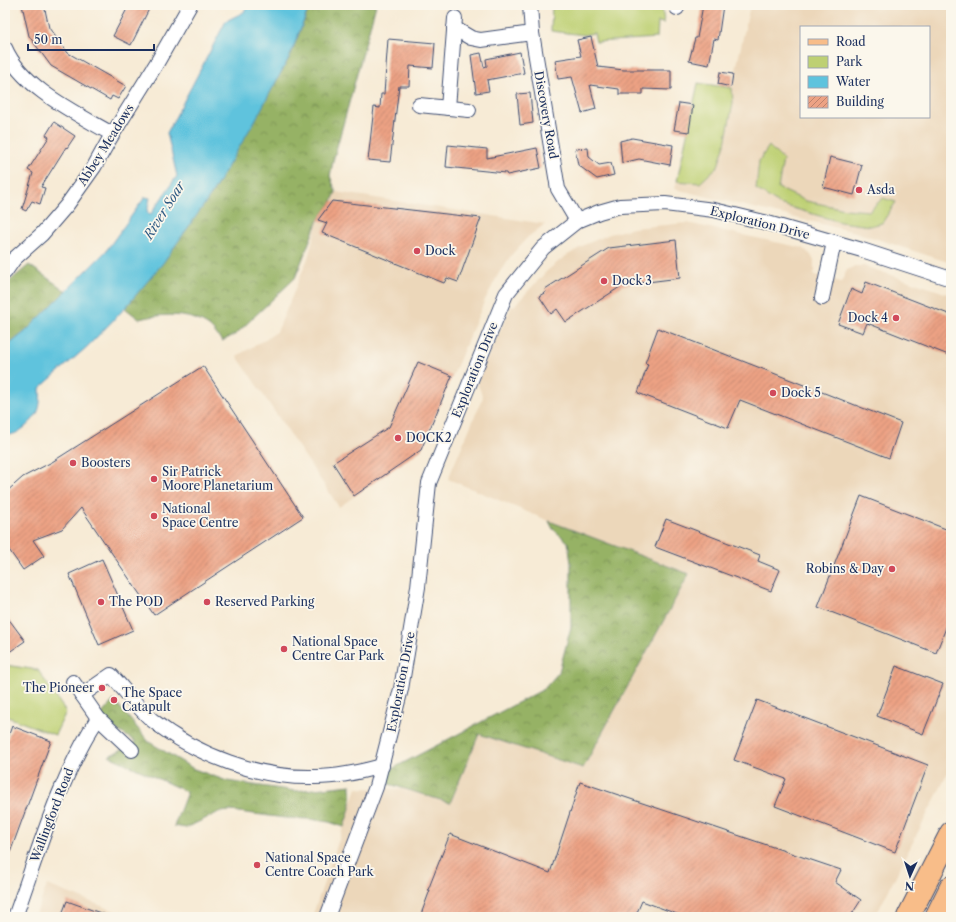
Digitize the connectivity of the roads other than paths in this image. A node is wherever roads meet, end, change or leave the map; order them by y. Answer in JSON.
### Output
{"nodes":[{"id":1,"x":190,"y":5,"type":"edge"},
{"id":2,"x":530,"y":5,"type":"edge"},
{"id":3,"x":532,"y":33,"type":"junction"},
{"id":4,"x":7,"y":56,"type":"edge"},
{"id":5,"x":419,"y":105,"type":"dead end"},
{"id":6,"x":448,"y":108,"type":"junction"},
{"id":7,"x":469,"y":110,"type":"dead end"},
{"id":8,"x":112,"y":134,"type":"junction"},
{"id":9,"x":577,"y":221,"type":"junction"},
{"id":10,"x":834,"y":242,"type":"junction"},
{"id":11,"x":10,"y":254,"type":"edge"},
{"id":12,"x":5,"y":272,"type":"edge"},
{"id":13,"x":951,"y":279,"type":"edge"},
{"id":14,"x":822,"y":298,"type":"dead end"},
{"id":15,"x":73,"y":682,"type":"dead end"},
{"id":16,"x":82,"y":695,"type":"junction"},
{"id":17,"x":98,"y":718,"type":"junction"},
{"id":18,"x":132,"y":750,"type":"dead end"},
{"id":19,"x":382,"y":766,"type":"junction"},
{"id":20,"x":951,"y":833,"type":"edge"},
{"id":21,"x":951,"y":887,"type":"edge"},
{"id":22,"x":15,"y":917,"type":"edge"},
{"id":23,"x":327,"y":917,"type":"edge"},
{"id":24,"x":908,"y":917,"type":"edge"},
{"id":25,"x":936,"y":917,"type":"edge"}],
"edges":[{"from":1,"to":8,"type":"street","name":"Abbey Meadows"},
{"from":2,"to":3,"type":"street","name":"Discovery Road"},
{"from":3,"to":6,"type":"street"},
{"from":3,"to":9,"type":"street","name":"Discovery Road"},
{"from":4,"to":8,"type":"street"},
{"from":5,"to":6,"type":"street"},
{"from":6,"to":7,"type":"street"},
{"from":8,"to":11,"type":"street","name":"Abbey Meadows"},
{"from":9,"to":10,"type":"street","name":"Exploration Drive"},
{"from":9,"to":19,"type":"street","name":"Exploration Drive"},
{"from":10,"to":13,"type":"street","name":"Exploration Drive"},
{"from":10,"to":14,"type":"street"},
{"from":11,"to":12,"type":"street","name":"Abbey Meadows"},
{"from":15,"to":16,"type":"street"},
{"from":16,"to":17,"type":"street"},
{"from":16,"to":19,"type":"street"},
{"from":17,"to":18,"type":"street"},
{"from":17,"to":22,"type":"street","name":"Wallingford Road"},
{"from":19,"to":23,"type":"street","name":"Exploration Drive"},
{"from":20,"to":24,"type":"main road"},
{"from":21,"to":25,"type":"main road"}]}
